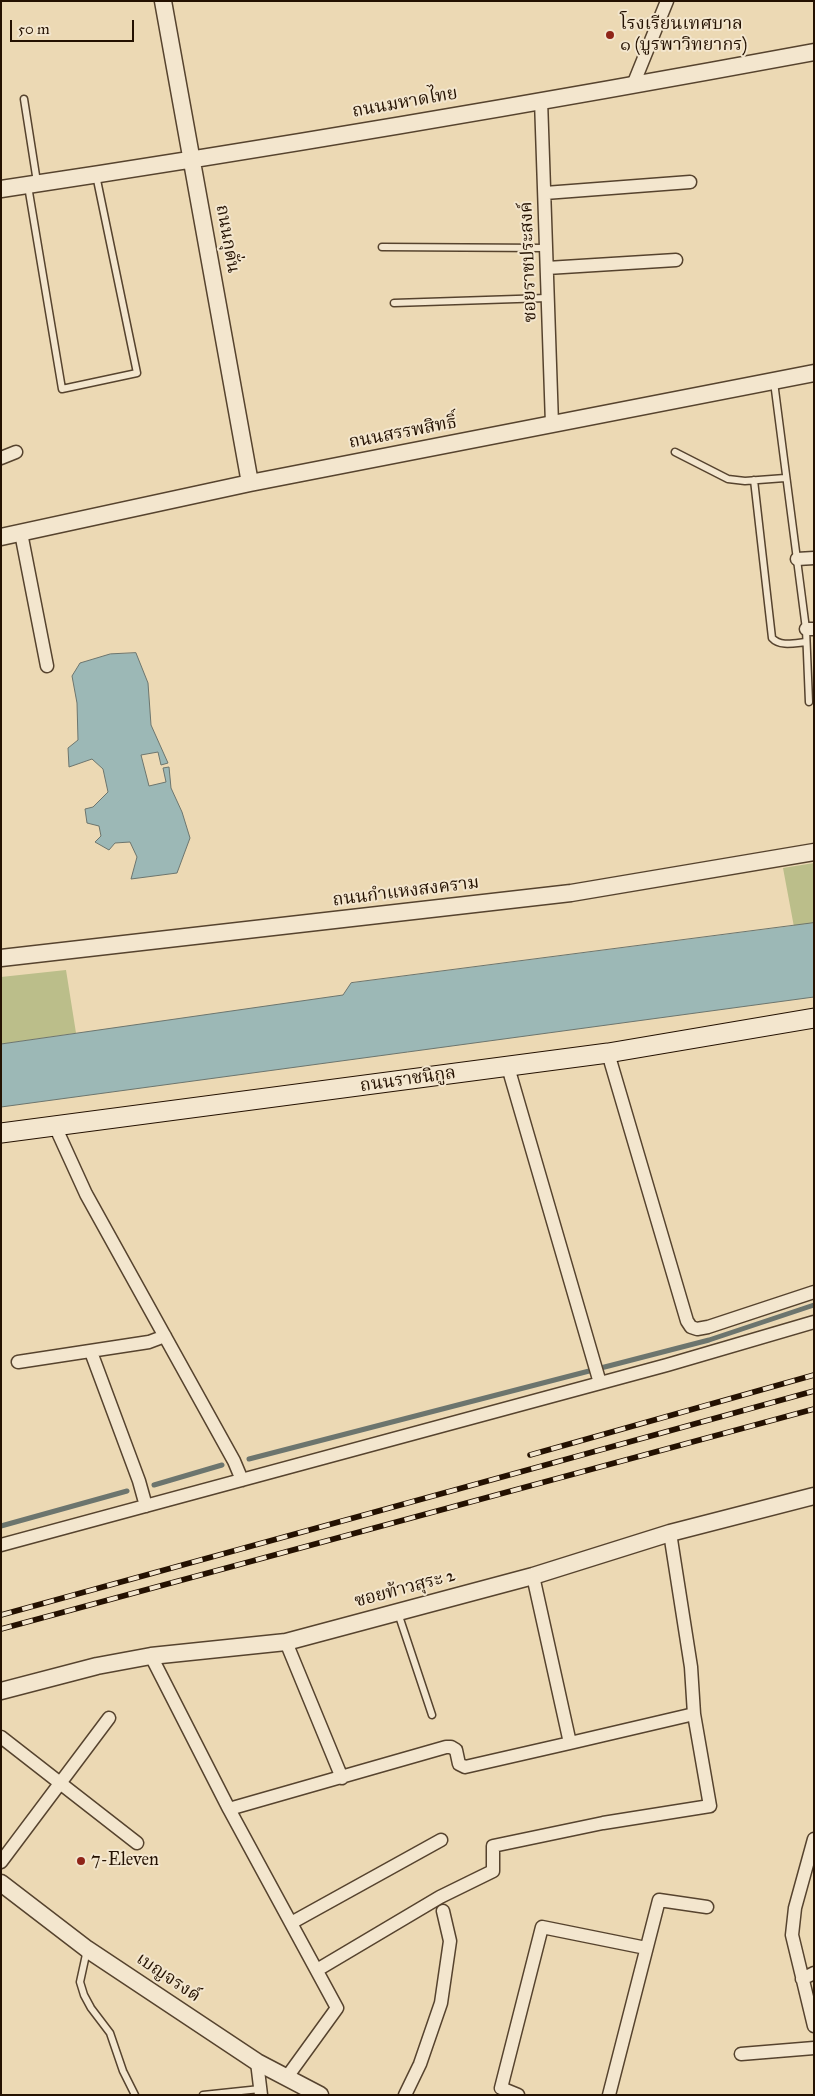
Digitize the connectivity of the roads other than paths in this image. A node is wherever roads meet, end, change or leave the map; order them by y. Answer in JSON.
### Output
{"nodes":[{"id":1,"x":163,"y":1,"type":"edge"},
{"id":2,"x":667,"y":1,"type":"edge"},
{"id":3,"x":814,"y":52,"type":"edge"},
{"id":4,"x":633,"y":85,"type":"junction"},
{"id":5,"x":24,"y":98,"type":"dead end"},
{"id":6,"x":541,"y":100,"type":"junction"},
{"id":7,"x":193,"y":160,"type":"junction"},
{"id":8,"x":96,"y":174,"type":"junction"},
{"id":9,"x":690,"y":182,"type":"dead end"},
{"id":10,"x":32,"y":184,"type":"junction"},
{"id":11,"x":1,"y":189,"type":"edge"},
{"id":12,"x":544,"y":193,"type":"junction"},
{"id":13,"x":382,"y":247,"type":"dead end"},
{"id":14,"x":546,"y":248,"type":"junction"},
{"id":15,"x":676,"y":260,"type":"dead end"},
{"id":16,"x":547,"y":268,"type":"junction"},
{"id":17,"x":548,"y":298,"type":"junction"},
{"id":18,"x":394,"y":303,"type":"dead end"},
{"id":19,"x":814,"y":373,"type":"edge"},
{"id":20,"x":774,"y":381,"type":"junction"},
{"id":21,"x":552,"y":424,"type":"junction"},
{"id":22,"x":16,"y":452,"type":"dead end"},
{"id":23,"x":675,"y":452,"type":"dead end"},
{"id":24,"x":1,"y":458,"type":"edge"},
{"id":25,"x":785,"y":478,"type":"junction"},
{"id":26,"x":754,"y":480,"type":"junction"},
{"id":27,"x":250,"y":483,"type":"junction"},
{"id":28,"x":21,"y":533,"type":"junction"},
{"id":29,"x":1,"y":537,"type":"edge"},
{"id":30,"x":814,"y":558,"type":"edge"},
{"id":31,"x":797,"y":559,"type":"junction"},
{"id":32,"x":808,"y":633,"type":"edge"},
{"id":33,"x":47,"y":666,"type":"dead end"},
{"id":34,"x":809,"y":702,"type":"dead end"},
{"id":35,"x":814,"y":852,"type":"edge"},
{"id":36,"x":1,"y":958,"type":"edge"},
{"id":37,"x":814,"y":1018,"type":"edge"},
{"id":38,"x":608,"y":1053,"type":"junction"},
{"id":39,"x":508,"y":1067,"type":"junction"},
{"id":40,"x":55,"y":1126,"type":"junction"},
{"id":41,"x":1,"y":1133,"type":"edge"},
{"id":42,"x":814,"y":1292,"type":"edge"},
{"id":43,"x":814,"y":1322,"type":"edge"},
{"id":44,"x":165,"y":1336,"type":"junction"},
{"id":45,"x":90,"y":1352,"type":"junction"},
{"id":46,"x":18,"y":1362,"type":"dead end"},
{"id":47,"x":599,"y":1381,"type":"junction"},
{"id":48,"x":242,"y":1480,"type":"junction"},
{"id":49,"x":814,"y":1496,"type":"edge"},
{"id":50,"x":146,"y":1506,"type":"junction"},
{"id":51,"x":670,"y":1533,"type":"junction"},
{"id":52,"x":1,"y":1545,"type":"edge"},
{"id":53,"x":533,"y":1576,"type":"junction"},
{"id":54,"x":397,"y":1612,"type":"junction"},
{"id":55,"x":286,"y":1642,"type":"junction"},
{"id":56,"x":151,"y":1656,"type":"junction"},
{"id":57,"x":1,"y":1691,"type":"edge"},
{"id":58,"x":694,"y":1714,"type":"junction"},
{"id":59,"x":432,"y":1715,"type":"dead end"},
{"id":60,"x":109,"y":1718,"type":"dead end"},
{"id":61,"x":1,"y":1737,"type":"edge"},
{"id":62,"x":570,"y":1743,"type":"junction"},
{"id":63,"x":342,"y":1778,"type":"junction"},
{"id":64,"x":61,"y":1784,"type":"junction"},
{"id":65,"x":229,"y":1809,"type":"junction"},
{"id":66,"x":814,"y":1838,"type":"edge"},
{"id":67,"x":441,"y":1840,"type":"dead end"},
{"id":68,"x":138,"y":1844,"type":"dead end"},
{"id":69,"x":1,"y":1862,"type":"edge"},
{"id":70,"x":1,"y":1883,"type":"edge"},
{"id":71,"x":707,"y":1907,"type":"dead end"},
{"id":72,"x":443,"y":1911,"type":"dead end"},
{"id":73,"x":291,"y":1923,"type":"junction"},
{"id":74,"x":646,"y":1948,"type":"junction"},
{"id":75,"x":87,"y":1949,"type":"junction"},
{"id":76,"x":317,"y":1970,"type":"junction"},
{"id":77,"x":808,"y":1976,"type":"edge"},
{"id":78,"x":814,"y":2026,"type":"edge"},
{"id":79,"x":814,"y":2048,"type":"edge"},
{"id":80,"x":741,"y":2054,"type":"dead end"},
{"id":81,"x":258,"y":2062,"type":"junction"},
{"id":82,"x":287,"y":2077,"type":"junction"},
{"id":83,"x":260,"y":2092,"type":"edge"},
{"id":84,"x":135,"y":2095,"type":"edge"},
{"id":85,"x":203,"y":2095,"type":"edge"},
{"id":86,"x":320,"y":2095,"type":"edge"},
{"id":87,"x":405,"y":2095,"type":"edge"},
{"id":88,"x":518,"y":2095,"type":"edge"},
{"id":89,"x":609,"y":2095,"type":"edge"}],
"edges":[{"from":1,"to":7,"type":"street","name":"ถนนกุดั่น"},
{"from":2,"to":4,"type":"street"},
{"from":3,"to":4,"type":"street","name":"ถนนมหาดไทย"},
{"from":4,"to":6,"type":"street","name":"ถนนมหาดไทย"},
{"from":5,"to":10,"type":"lane"},
{"from":6,"to":7,"type":"street","name":"ถนนมหาดไทย"},
{"from":6,"to":12,"type":"street","name":"ซอยราชประสงค์"},
{"from":7,"to":8,"type":"street","name":"ถนนมหาดไทย"},
{"from":7,"to":27,"type":"street","name":"ถนนกุดั่น"},
{"from":8,"to":10,"type":"street","name":"ถนนมหาดไทย"},
{"from":8,"to":10,"type":"lane"},
{"from":9,"to":12,"type":"street"},
{"from":10,"to":11,"type":"street","name":"ถนนมหาดไทย"},
{"from":12,"to":14,"type":"street","name":"ซอยราชประสงค์"},
{"from":13,"to":14,"type":"lane"},
{"from":14,"to":16,"type":"street","name":"ซอยราชประสงค์"},
{"from":15,"to":16,"type":"street"},
{"from":16,"to":17,"type":"street","name":"ซอยราชประสงค์"},
{"from":17,"to":18,"type":"lane"},
{"from":17,"to":21,"type":"street","name":"ซอยราชประสงค์"},
{"from":19,"to":20,"type":"street","name":"ถนนสรรพสิทธิ์"},
{"from":20,"to":21,"type":"street","name":"ถนนสรรพสิทธิ์"},
{"from":20,"to":25,"type":"lane"},
{"from":21,"to":27,"type":"street","name":"ถนนสรรพสิทธิ์"},
{"from":22,"to":24,"type":"street"},
{"from":23,"to":26,"type":"lane"},
{"from":25,"to":26,"type":"lane"},
{"from":25,"to":31,"type":"lane"},
{"from":26,"to":32,"type":"lane"},
{"from":27,"to":28,"type":"street","name":"ถนนสรรพสิทธิ์"},
{"from":28,"to":29,"type":"street","name":"ถนนสรรพสิทธิ์"},
{"from":28,"to":33,"type":"street"},
{"from":30,"to":31,"type":"street"},
{"from":31,"to":32,"type":"lane"},
{"from":32,"to":34,"type":"lane"},
{"from":35,"to":36,"type":"street","name":"ถนนกำแหงสงคราม"},
{"from":37,"to":38,"type":"main road","name":"ถนนราชนิกูล"},
{"from":38,"to":39,"type":"main road","name":"ถนนราชนิกูล"},
{"from":38,"to":42,"type":"street"},
{"from":39,"to":40,"type":"main road","name":"ถนนราชนิกูล"},
{"from":39,"to":47,"type":"street"},
{"from":40,"to":41,"type":"main road","name":"ถนนราชนิกูล"},
{"from":40,"to":44,"type":"street"},
{"from":43,"to":47,"type":"street"},
{"from":44,"to":45,"type":"street"},
{"from":44,"to":48,"type":"street"},
{"from":45,"to":46,"type":"street"},
{"from":45,"to":50,"type":"street"},
{"from":47,"to":48,"type":"street"},
{"from":48,"to":50,"type":"street"},
{"from":49,"to":51,"type":"street","name":"ซอยท้าวสุระ 2"},
{"from":50,"to":52,"type":"street"},
{"from":51,"to":53,"type":"street","name":"ซอยท้าวสุระ 2"},
{"from":51,"to":58,"type":"street"},
{"from":53,"to":54,"type":"street","name":"ซอยท้าวสุระ 2"},
{"from":53,"to":62,"type":"street"},
{"from":54,"to":55,"type":"street","name":"ซอยท้าวสุระ 2"},
{"from":54,"to":59,"type":"lane"},
{"from":55,"to":56,"type":"street","name":"ซอยท้าวสุระ 2"},
{"from":55,"to":63,"type":"street"},
{"from":56,"to":57,"type":"street","name":"ซอยท้าวสุระ 2"},
{"from":56,"to":65,"type":"street"},
{"from":58,"to":62,"type":"street"},
{"from":58,"to":76,"type":"street"},
{"from":60,"to":64,"type":"street"},
{"from":61,"to":64,"type":"street"},
{"from":62,"to":63,"type":"street"},
{"from":63,"to":65,"type":"street"},
{"from":64,"to":68,"type":"street"},
{"from":64,"to":69,"type":"street"},
{"from":65,"to":73,"type":"street"},
{"from":66,"to":77,"type":"street"},
{"from":67,"to":73,"type":"street"},
{"from":70,"to":75,"type":"street","name":"เบญจรงด์"},
{"from":71,"to":74,"type":"street"},
{"from":72,"to":87,"type":"street"},
{"from":73,"to":76,"type":"street"},
{"from":74,"to":88,"type":"street"},
{"from":74,"to":89,"type":"street"},
{"from":75,"to":81,"type":"street","name":"เบญจรงด์"},
{"from":75,"to":84,"type":"lane"},
{"from":76,"to":82,"type":"street"},
{"from":77,"to":78,"type":"street"},
{"from":79,"to":80,"type":"street"},
{"from":81,"to":82,"type":"street","name":"เบญจรงด์"},
{"from":81,"to":83,"type":"street"},
{"from":82,"to":86,"type":"street","name":"เบญจรงด์"},
{"from":83,"to":85,"type":"lane"}]}
